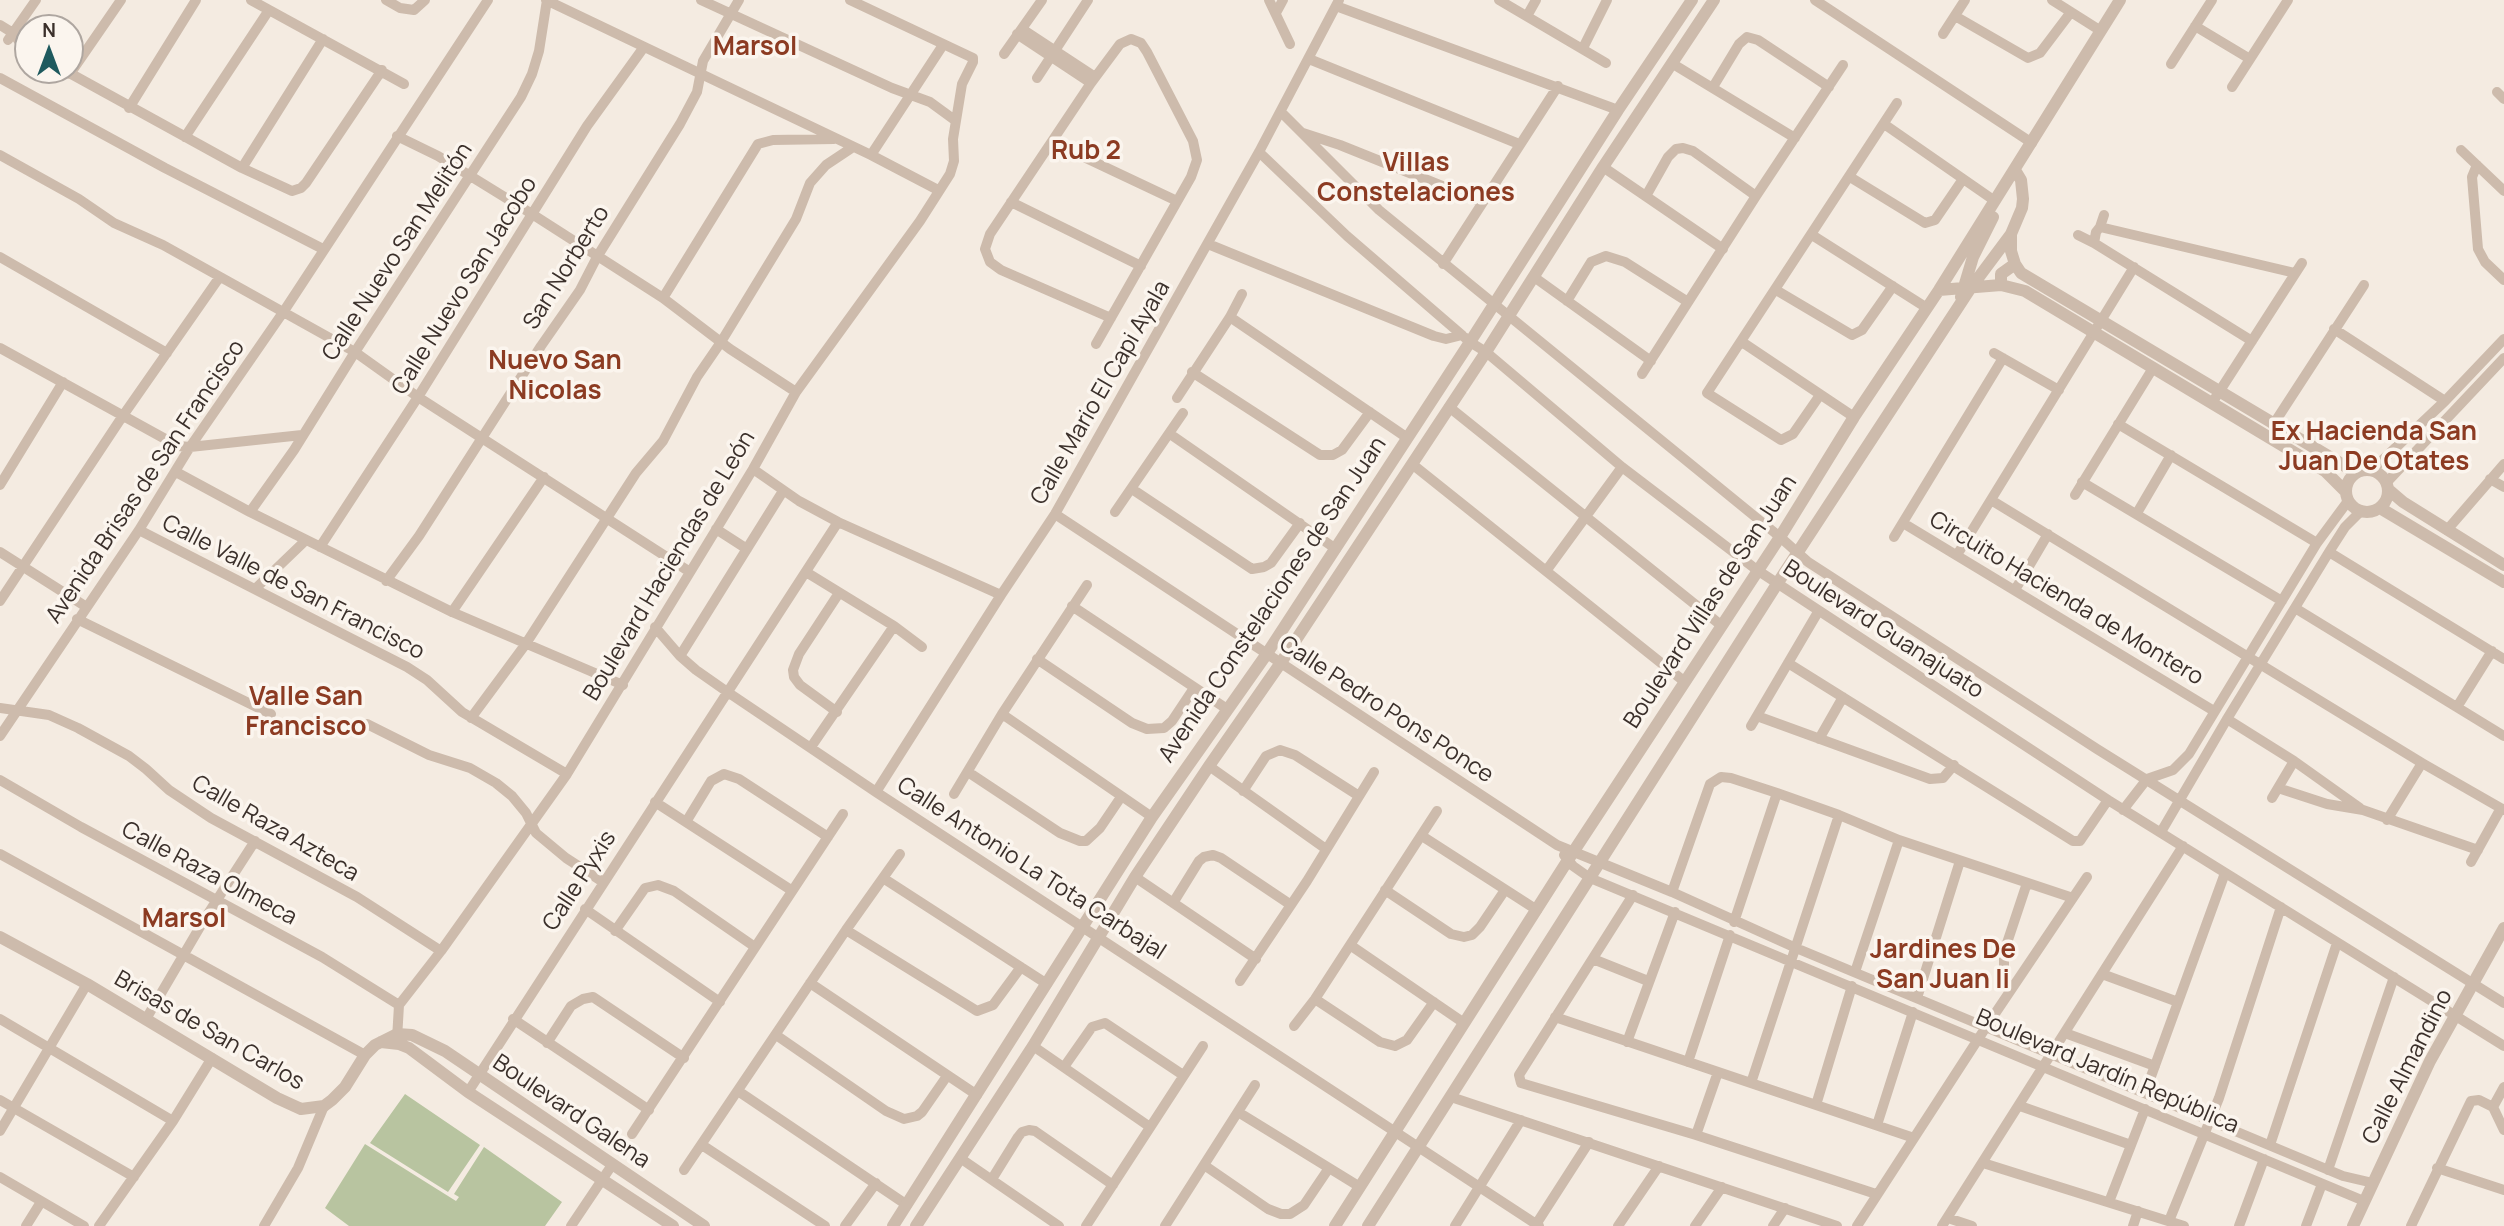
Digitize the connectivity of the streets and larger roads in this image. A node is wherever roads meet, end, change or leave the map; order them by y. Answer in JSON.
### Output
{"nodes":[{"id":1,"x":36,"y":0,"type":"edge"},
{"id":2,"x":121,"y":0,"type":"edge"},
{"id":3,"x":196,"y":0,"type":"edge"},
{"id":4,"x":251,"y":0,"type":"edge"},
{"id":5,"x":386,"y":0,"type":"edge"},
{"id":6,"x":425,"y":0,"type":"edge"},
{"id":7,"x":488,"y":0,"type":"edge"},
{"id":8,"x":547,"y":0,"type":"edge"},
{"id":9,"x":701,"y":0,"type":"edge"},
{"id":10,"x":738,"y":0,"type":"edge"},
{"id":11,"x":850,"y":0,"type":"edge"},
{"id":12,"x":1042,"y":0,"type":"edge"},
{"id":13,"x":1088,"y":0,"type":"edge"},
{"id":14,"x":1269,"y":0,"type":"edge"},
{"id":15,"x":1283,"y":0,"type":"edge"},
{"id":16,"x":1499,"y":0,"type":"edge"},
{"id":17,"x":1536,"y":0,"type":"edge"},
{"id":18,"x":1607,"y":0,"type":"edge"},
{"id":19,"x":1692,"y":0,"type":"edge"},
{"id":20,"x":1714,"y":0,"type":"edge"},
{"id":21,"x":1815,"y":0,"type":"edge"},
{"id":22,"x":1965,"y":0,"type":"edge"},
{"id":23,"x":2052,"y":0,"type":"edge"},
{"id":24,"x":2120,"y":0,"type":"edge"},
{"id":25,"x":2212,"y":0,"type":"edge"},
{"id":26,"x":2288,"y":0,"type":"edge"},
{"id":27,"x":1337,"y":3,"type":"edge"},
{"id":28,"x":269,"y":10,"type":"junction"},
{"id":29,"x":2071,"y":12,"type":"junction"},
{"id":30,"x":730,"y":13,"type":"junction"},
{"id":31,"x":1276,"y":13,"type":"junction"},
{"id":32,"x":1527,"y":16,"type":"junction"},
{"id":33,"x":1955,"y":16,"type":"junction"},
{"id":34,"x":0,"y":25,"type":"edge"},
{"id":35,"x":2195,"y":26,"type":"junction"},
{"id":36,"x":1019,"y":31,"type":"junction"},
{"id":37,"x":2101,"y":31,"type":"junction"},
{"id":38,"x":1943,"y":34,"type":"dead end"},
{"id":39,"x":7,"y":36,"type":"edge"},
{"id":40,"x":323,"y":39,"type":"junction"},
{"id":41,"x":1290,"y":44,"type":"dead end"},
{"id":42,"x":943,"y":45,"type":"junction"},
{"id":43,"x":644,"y":47,"type":"junction"},
{"id":44,"x":1583,"y":48,"type":"junction"},
{"id":45,"x":84,"y":49,"type":"edge"},
{"id":46,"x":1004,"y":54,"type":"dead end"},
{"id":47,"x":1054,"y":54,"type":"junction"},
{"id":48,"x":1309,"y":59,"type":"junction"},
{"id":49,"x":2250,"y":59,"type":"junction"},
{"id":50,"x":1606,"y":63,"type":"dead end"},
{"id":51,"x":1674,"y":64,"type":"junction"},
{"id":52,"x":2171,"y":64,"type":"dead end"},
{"id":53,"x":1843,"y":65,"type":"dead end"},
{"id":54,"x":382,"y":70,"type":"junction"},
{"id":55,"x":701,"y":75,"type":"junction"},
{"id":56,"x":0,"y":78,"type":"edge"},
{"id":57,"x":1037,"y":78,"type":"dead end"},
{"id":58,"x":1093,"y":80,"type":"junction"},
{"id":59,"x":84,"y":82,"type":"edge"},
{"id":60,"x":404,"y":84,"type":"dead end"},
{"id":61,"x":1558,"y":86,"type":"junction"},
{"id":62,"x":1713,"y":87,"type":"junction"},
{"id":63,"x":1829,"y":87,"type":"junction"},
{"id":64,"x":2232,"y":87,"type":"dead end"},
{"id":65,"x":911,"y":96,"type":"junction"},
{"id":66,"x":1897,"y":103,"type":"dead end"},
{"id":67,"x":129,"y":108,"type":"junction"},
{"id":68,"x":1618,"y":110,"type":"junction"},
{"id":69,"x":1281,"y":112,"type":"junction"},
{"id":70,"x":956,"y":121,"type":"junction"},
{"id":71,"x":1884,"y":124,"type":"junction"},
{"id":72,"x":1302,"y":133,"type":"junction"},
{"id":73,"x":397,"y":136,"type":"junction"},
{"id":74,"x":185,"y":137,"type":"junction"},
{"id":75,"x":1795,"y":138,"type":"junction"},
{"id":76,"x":837,"y":139,"type":"junction"},
{"id":77,"x":1052,"y":142,"type":"junction"},
{"id":78,"x":2032,"y":143,"type":"junction"},
{"id":79,"x":1519,"y":144,"type":"junction"},
{"id":80,"x":853,"y":147,"type":"junction"},
{"id":81,"x":2461,"y":150,"type":"dead end"},
{"id":82,"x":1259,"y":152,"type":"junction"},
{"id":83,"x":0,"y":155,"type":"edge"},
{"id":84,"x":871,"y":155,"type":"junction"},
{"id":85,"x":2477,"y":165,"type":"junction"},
{"id":86,"x":1603,"y":167,"type":"junction"},
{"id":87,"x":242,"y":168,"type":"junction"},
{"id":88,"x":2015,"y":170,"type":"junction"},
{"id":89,"x":471,"y":176,"type":"junction"},
{"id":90,"x":1850,"y":177,"type":"junction"},
{"id":91,"x":1963,"y":179,"type":"junction"},
{"id":92,"x":938,"y":190,"type":"junction"},
{"id":93,"x":2504,"y":191,"type":"edge"},
{"id":94,"x":1646,"y":196,"type":"junction"},
{"id":95,"x":1756,"y":196,"type":"junction"},
{"id":96,"x":1177,"y":201,"type":"junction"},
{"id":97,"x":1995,"y":201,"type":"junction"},
{"id":98,"x":1011,"y":202,"type":"junction"},
{"id":99,"x":1482,"y":202,"type":"junction"},
{"id":100,"x":532,"y":214,"type":"junction"},
{"id":101,"x":2104,"y":215,"type":"dead end"},
{"id":102,"x":2100,"y":227,"type":"junction"},
{"id":103,"x":2011,"y":234,"type":"junction"},
{"id":104,"x":2078,"y":234,"type":"dead end"},
{"id":105,"x":1812,"y":235,"type":"junction"},
{"id":106,"x":2094,"y":243,"type":"junction"},
{"id":107,"x":1208,"y":244,"type":"junction"},
{"id":108,"x":1723,"y":249,"type":"junction"},
{"id":109,"x":323,"y":250,"type":"junction"},
{"id":110,"x":0,"y":257,"type":"edge"},
{"id":111,"x":597,"y":257,"type":"junction"},
{"id":112,"x":2302,"y":263,"type":"dead end"},
{"id":113,"x":1443,"y":264,"type":"junction"},
{"id":114,"x":2015,"y":264,"type":"junction"},
{"id":115,"x":1141,"y":266,"type":"junction"},
{"id":116,"x":2134,"y":267,"type":"junction"},
{"id":117,"x":2295,"y":273,"type":"junction"},
{"id":118,"x":1534,"y":277,"type":"junction"},
{"id":119,"x":219,"y":278,"type":"junction"},
{"id":120,"x":2504,"y":279,"type":"edge"},
{"id":121,"x":2001,"y":285,"type":"junction"},
{"id":122,"x":2364,"y":285,"type":"dead end"},
{"id":123,"x":1893,"y":286,"type":"junction"},
{"id":124,"x":1966,"y":289,"type":"junction"},
{"id":125,"x":1776,"y":290,"type":"junction"},
{"id":126,"x":1939,"y":290,"type":"junction"},
{"id":127,"x":1242,"y":294,"type":"dead end"},
{"id":128,"x":663,"y":298,"type":"junction"},
{"id":129,"x":1566,"y":301,"type":"junction"},
{"id":130,"x":1688,"y":302,"type":"junction"},
{"id":131,"x":1493,"y":304,"type":"junction"},
{"id":132,"x":1927,"y":308,"type":"junction"},
{"id":133,"x":284,"y":311,"type":"junction"},
{"id":134,"x":1230,"y":317,"type":"junction"},
{"id":135,"x":1508,"y":317,"type":"junction"},
{"id":136,"x":1111,"y":318,"type":"junction"},
{"id":137,"x":2098,"y":327,"type":"junction"},
{"id":138,"x":2334,"y":329,"type":"junction"},
{"id":139,"x":1466,"y":339,"type":"junction"},
{"id":140,"x":2504,"y":339,"type":"edge"},
{"id":141,"x":2252,"y":341,"type":"junction"},
{"id":142,"x":721,"y":342,"type":"junction"},
{"id":143,"x":1742,"y":342,"type":"junction"},
{"id":144,"x":1096,"y":344,"type":"dead end"},
{"id":145,"x":2,"y":352,"type":"edge"},
{"id":146,"x":355,"y":352,"type":"junction"},
{"id":147,"x":1486,"y":352,"type":"junction"},
{"id":148,"x":167,"y":353,"type":"junction"},
{"id":149,"x":2504,"y":358,"type":"edge"},
{"id":150,"x":1651,"y":361,"type":"junction"},
{"id":151,"x":2152,"y":368,"type":"junction"},
{"id":152,"x":1192,"y":372,"type":"junction"},
{"id":153,"x":1643,"y":374,"type":"dead end"},
{"id":154,"x":63,"y":382,"type":"junction"},
{"id":155,"x":2059,"y":390,"type":"junction"},
{"id":156,"x":796,"y":392,"type":"junction"},
{"id":157,"x":1820,"y":395,"type":"junction"},
{"id":158,"x":418,"y":397,"type":"junction"},
{"id":159,"x":1177,"y":398,"type":"dead end"},
{"id":160,"x":2215,"y":398,"type":"junction"},
{"id":161,"x":2445,"y":401,"type":"junction"},
{"id":162,"x":1449,"y":407,"type":"junction"},
{"id":163,"x":1370,"y":412,"type":"junction"},
{"id":164,"x":1183,"y":413,"type":"dead end"},
{"id":165,"x":122,"y":417,"type":"junction"},
{"id":166,"x":1854,"y":417,"type":"junction"},
{"id":167,"x":2118,"y":424,"type":"junction"},
{"id":168,"x":2273,"y":425,"type":"junction"},
{"id":169,"x":1170,"y":434,"type":"junction"},
{"id":170,"x":302,"y":435,"type":"junction"},
{"id":171,"x":482,"y":437,"type":"junction"},
{"id":172,"x":1406,"y":437,"type":"junction"},
{"id":173,"x":190,"y":447,"type":"junction"},
{"id":174,"x":2171,"y":455,"type":"junction"},
{"id":175,"x":1412,"y":464,"type":"junction"},
{"id":176,"x":2504,"y":464,"type":"edge"},
{"id":177,"x":1622,"y":467,"type":"junction"},
{"id":178,"x":753,"y":468,"type":"junction"},
{"id":179,"x":2372,"y":470,"type":"junction"},
{"id":180,"x":176,"y":472,"type":"junction"},
{"id":181,"x":2356,"y":472,"type":"junction"},
{"id":182,"x":544,"y":477,"type":"junction"},
{"id":183,"x":2490,"y":479,"type":"junction"},
{"id":184,"x":2082,"y":482,"type":"junction"},
{"id":185,"x":0,"y":485,"type":"edge"},
{"id":186,"x":2388,"y":486,"type":"junction"},
{"id":187,"x":2504,"y":487,"type":"edge"},
{"id":188,"x":1132,"y":489,"type":"junction"},
{"id":189,"x":783,"y":491,"type":"junction"},
{"id":190,"x":2075,"y":495,"type":"dead end"},
{"id":191,"x":2346,"y":496,"type":"junction"},
{"id":192,"x":1991,"y":500,"type":"junction"},
{"id":193,"x":2380,"y":508,"type":"junction"},
{"id":194,"x":2361,"y":511,"type":"junction"},
{"id":195,"x":250,"y":512,"type":"junction"},
{"id":196,"x":1115,"y":512,"type":"dead end"},
{"id":197,"x":2137,"y":513,"type":"junction"},
{"id":198,"x":1055,"y":514,"type":"junction"},
{"id":199,"x":1584,"y":517,"type":"junction"},
{"id":200,"x":604,"y":519,"type":"junction"},
{"id":201,"x":838,"y":522,"type":"junction"},
{"id":202,"x":1300,"y":523,"type":"junction"},
{"id":203,"x":1903,"y":523,"type":"junction"},
{"id":204,"x":716,"y":529,"type":"junction"},
{"id":205,"x":139,"y":530,"type":"junction"},
{"id":206,"x":2447,"y":530,"type":"junction"},
{"id":207,"x":2048,"y":534,"type":"junction"},
{"id":208,"x":1780,"y":537,"type":"junction"},
{"id":209,"x":1894,"y":537,"type":"dead end"},
{"id":210,"x":306,"y":540,"type":"junction"},
{"id":211,"x":2317,"y":543,"type":"junction"},
{"id":212,"x":320,"y":547,"type":"junction"},
{"id":213,"x":747,"y":549,"type":"junction"},
{"id":214,"x":1336,"y":549,"type":"junction"},
{"id":215,"x":0,"y":552,"type":"edge"},
{"id":216,"x":2329,"y":552,"type":"junction"},
{"id":217,"x":1798,"y":553,"type":"junction"},
{"id":218,"x":1957,"y":555,"type":"junction"},
{"id":219,"x":2504,"y":565,"type":"edge"},
{"id":220,"x":23,"y":568,"type":"junction"},
{"id":221,"x":1757,"y":570,"type":"junction"},
{"id":222,"x":1546,"y":571,"type":"junction"},
{"id":223,"x":690,"y":572,"type":"junction"},
{"id":224,"x":806,"y":572,"type":"junction"},
{"id":225,"x":386,"y":581,"type":"junction"},
{"id":226,"x":2504,"y":582,"type":"edge"},
{"id":227,"x":1777,"y":584,"type":"junction"},
{"id":228,"x":1087,"y":585,"type":"dead end"},
{"id":229,"x":255,"y":589,"type":"junction"},
{"id":230,"x":2015,"y":590,"type":"junction"},
{"id":231,"x":839,"y":593,"type":"junction"},
{"id":232,"x":1001,"y":595,"type":"junction"},
{"id":233,"x":0,"y":601,"type":"edge"},
{"id":234,"x":2282,"y":601,"type":"junction"},
{"id":235,"x":86,"y":606,"type":"junction"},
{"id":236,"x":1072,"y":606,"type":"junction"},
{"id":237,"x":2295,"y":608,"type":"junction"},
{"id":238,"x":452,"y":612,"type":"junction"},
{"id":239,"x":1818,"y":612,"type":"junction"},
{"id":240,"x":77,"y":619,"type":"junction"},
{"id":241,"x":894,"y":626,"type":"junction"},
{"id":242,"x":1722,"y":626,"type":"junction"},
{"id":243,"x":655,"y":627,"type":"junction"},
{"id":244,"x":525,"y":645,"type":"junction"},
{"id":245,"x":922,"y":647,"type":"dead end"},
{"id":246,"x":2492,"y":651,"type":"junction"},
{"id":247,"x":1266,"y":655,"type":"junction"},
{"id":248,"x":680,"y":656,"type":"junction"},
{"id":249,"x":2248,"y":657,"type":"junction"},
{"id":250,"x":1038,"y":659,"type":"junction"},
{"id":251,"x":2504,"y":659,"type":"edge"},
{"id":252,"x":1788,"y":663,"type":"junction"},
{"id":253,"x":1280,"y":664,"type":"junction"},
{"id":254,"x":2260,"y":664,"type":"junction"},
{"id":255,"x":1685,"y":682,"type":"junction"},
{"id":256,"x":623,"y":685,"type":"junction"},
{"id":257,"x":1194,"y":688,"type":"junction"},
{"id":258,"x":726,"y":691,"type":"junction"},
{"id":259,"x":1843,"y":697,"type":"junction"},
{"id":260,"x":2457,"y":707,"type":"junction"},
{"id":261,"x":0,"y":708,"type":"edge"},
{"id":262,"x":1227,"y":709,"type":"junction"},
{"id":263,"x":2214,"y":711,"type":"junction"},
{"id":264,"x":14,"y":712,"type":"junction"},
{"id":265,"x":837,"y":712,"type":"junction"},
{"id":266,"x":271,"y":714,"type":"dead end"},
{"id":267,"x":1002,"y":714,"type":"junction"},
{"id":268,"x":1757,"y":716,"type":"junction"},
{"id":269,"x":471,"y":718,"type":"junction"},
{"id":270,"x":2227,"y":719,"type":"junction"},
{"id":271,"x":367,"y":724,"type":"dead end"},
{"id":272,"x":1751,"y":726,"type":"dead end"},
{"id":273,"x":0,"y":736,"type":"edge"},
{"id":274,"x":2504,"y":736,"type":"edge"},
{"id":275,"x":1819,"y":738,"type":"junction"},
{"id":276,"x":811,"y":747,"type":"junction"},
{"id":277,"x":2294,"y":761,"type":"junction"},
{"id":278,"x":2422,"y":763,"type":"junction"},
{"id":279,"x":1954,"y":765,"type":"junction"},
{"id":280,"x":1209,"y":766,"type":"junction"},
{"id":281,"x":968,"y":772,"type":"junction"},
{"id":282,"x":1374,"y":772,"type":"dead end"},
{"id":283,"x":567,"y":774,"type":"junction"},
{"id":284,"x":0,"y":779,"type":"edge"},
{"id":285,"x":2147,"y":779,"type":"junction"},
{"id":286,"x":1243,"y":791,"type":"junction"},
{"id":287,"x":876,"y":792,"type":"junction"},
{"id":288,"x":1777,"y":793,"type":"junction"},
{"id":289,"x":954,"y":794,"type":"dead end"},
{"id":290,"x":1359,"y":796,"type":"junction"},
{"id":291,"x":1121,"y":797,"type":"junction"},
{"id":292,"x":2108,"y":800,"type":"junction"},
{"id":293,"x":2180,"y":800,"type":"junction"},
{"id":294,"x":654,"y":802,"type":"junction"},
{"id":295,"x":2502,"y":809,"type":"edge"},
{"id":296,"x":2123,"y":810,"type":"junction"},
{"id":297,"x":2363,"y":810,"type":"junction"},
{"id":298,"x":1437,"y":811,"type":"dead end"},
{"id":299,"x":843,"y":814,"type":"dead end"},
{"id":300,"x":1839,"y":815,"type":"junction"},
{"id":301,"x":1152,"y":817,"type":"junction"},
{"id":302,"x":2388,"y":820,"type":"junction"},
{"id":303,"x":686,"y":822,"type":"junction"},
{"id":304,"x":532,"y":825,"type":"junction"},
{"id":305,"x":2161,"y":832,"type":"junction"},
{"id":306,"x":1422,"y":835,"type":"junction"},
{"id":307,"x":828,"y":837,"type":"junction"},
{"id":308,"x":1899,"y":840,"type":"junction"},
{"id":309,"x":255,"y":841,"type":"junction"},
{"id":310,"x":2183,"y":846,"type":"junction"},
{"id":311,"x":1326,"y":849,"type":"junction"},
{"id":312,"x":2478,"y":850,"type":"junction"},
{"id":313,"x":0,"y":854,"type":"edge"},
{"id":314,"x":900,"y":854,"type":"dead end"},
{"id":315,"x":1571,"y":855,"type":"junction"},
{"id":316,"x":1960,"y":861,"type":"junction"},
{"id":317,"x":2471,"y":862,"type":"dead end"},
{"id":318,"x":1600,"y":863,"type":"junction"},
{"id":319,"x":2225,"y":873,"type":"junction"},
{"id":320,"x":1135,"y":877,"type":"junction"},
{"id":321,"x":2087,"y":877,"type":"dead end"},
{"id":322,"x":883,"y":878,"type":"junction"},
{"id":323,"x":1590,"y":878,"type":"junction"},
{"id":324,"x":603,"y":881,"type":"junction"},
{"id":325,"x":2027,"y":883,"type":"junction"},
{"id":326,"x":791,"y":890,"type":"junction"},
{"id":327,"x":1385,"y":890,"type":"junction"},
{"id":328,"x":1505,"y":891,"type":"junction"},
{"id":329,"x":1672,"y":892,"type":"junction"},
{"id":330,"x":1633,"y":895,"type":"junction"},
{"id":331,"x":2073,"y":898,"type":"junction"},
{"id":332,"x":217,"y":899,"type":"junction"},
{"id":333,"x":1173,"y":903,"type":"junction"},
{"id":334,"x":1291,"y":905,"type":"junction"},
{"id":335,"x":2281,"y":907,"type":"junction"},
{"id":336,"x":585,"y":909,"type":"junction"},
{"id":337,"x":1537,"y":910,"type":"junction"},
{"id":338,"x":1675,"y":912,"type":"junction"},
{"id":339,"x":1734,"y":922,"type":"junction"},
{"id":340,"x":1083,"y":926,"type":"junction"},
{"id":341,"x":2504,"y":928,"type":"edge"},
{"id":342,"x":846,"y":930,"type":"junction"},
{"id":343,"x":615,"y":931,"type":"junction"},
{"id":344,"x":1730,"y":935,"type":"junction"},
{"id":345,"x":1100,"y":936,"type":"junction"},
{"id":346,"x":0,"y":937,"type":"edge"},
{"id":347,"x":2337,"y":943,"type":"junction"},
{"id":348,"x":1350,"y":945,"type":"junction"},
{"id":349,"x":755,"y":947,"type":"junction"},
{"id":350,"x":1796,"y":948,"type":"junction"},
{"id":351,"x":441,"y":951,"type":"junction"},
{"id":352,"x":183,"y":955,"type":"junction"},
{"id":353,"x":1256,"y":959,"type":"junction"},
{"id":354,"x":1593,"y":959,"type":"junction"},
{"id":355,"x":1792,"y":961,"type":"junction"},
{"id":356,"x":1021,"y":967,"type":"junction"},
{"id":357,"x":1855,"y":972,"type":"junction"},
{"id":358,"x":2102,"y":974,"type":"junction"},
{"id":359,"x":2393,"y":977,"type":"junction"},
{"id":360,"x":1240,"y":982,"type":"dead end"},
{"id":361,"x":1648,"y":982,"type":"junction"},
{"id":362,"x":810,"y":983,"type":"junction"},
{"id":363,"x":87,"y":984,"type":"junction"},
{"id":364,"x":1047,"y":984,"type":"junction"},
{"id":365,"x":2473,"y":985,"type":"junction"},
{"id":366,"x":1852,"y":986,"type":"junction"},
{"id":367,"x":2010,"y":992,"type":"junction"},
{"id":368,"x":1917,"y":998,"type":"junction"},
{"id":369,"x":1315,"y":999,"type":"junction"},
{"id":370,"x":720,"y":1002,"type":"junction"},
{"id":371,"x":1434,"y":1002,"type":"junction"},
{"id":372,"x":2178,"y":1002,"type":"junction"},
{"id":373,"x":2504,"y":1003,"type":"edge"},
{"id":374,"x":399,"y":1004,"type":"junction"},
{"id":375,"x":1913,"y":1012,"type":"junction"},
{"id":376,"x":2455,"y":1016,"type":"junction"},
{"id":377,"x":1555,"y":1017,"type":"junction"},
{"id":378,"x":146,"y":1019,"type":"junction"},
{"id":379,"x":513,"y":1019,"type":"junction"},
{"id":380,"x":0,"y":1020,"type":"edge"},
{"id":381,"x":1464,"y":1023,"type":"junction"},
{"id":382,"x":1294,"y":1026,"type":"dead end"},
{"id":383,"x":1986,"y":1027,"type":"junction"},
{"id":384,"x":2066,"y":1033,"type":"junction"},
{"id":385,"x":776,"y":1035,"type":"junction"},
{"id":386,"x":1978,"y":1039,"type":"junction"},
{"id":387,"x":404,"y":1040,"type":"junction"},
{"id":388,"x":1627,"y":1042,"type":"junction"},
{"id":389,"x":547,"y":1043,"type":"junction"},
{"id":390,"x":1032,"y":1046,"type":"junction"},
{"id":391,"x":1203,"y":1046,"type":"dead end"},
{"id":392,"x":2504,"y":1046,"type":"edge"},
{"id":393,"x":48,"y":1048,"type":"junction"},
{"id":394,"x":2053,"y":1054,"type":"junction"},
{"id":395,"x":365,"y":1055,"type":"junction"},
{"id":396,"x":212,"y":1058,"type":"junction"},
{"id":397,"x":684,"y":1058,"type":"junction"},
{"id":398,"x":1688,"y":1062,"type":"junction"},
{"id":399,"x":2155,"y":1066,"type":"junction"},
{"id":400,"x":1064,"y":1067,"type":"junction"},
{"id":401,"x":2045,"y":1067,"type":"junction"},
{"id":402,"x":1718,"y":1072,"type":"junction"},
{"id":403,"x":478,"y":1074,"type":"junction"},
{"id":404,"x":1183,"y":1075,"type":"junction"},
{"id":405,"x":947,"y":1076,"type":"junction"},
{"id":406,"x":1751,"y":1083,"type":"junction"},
{"id":407,"x":1255,"y":1085,"type":"dead end"},
{"id":408,"x":2504,"y":1087,"type":"edge"},
{"id":409,"x":738,"y":1091,"type":"junction"},
{"id":410,"x":468,"y":1092,"type":"junction"},
{"id":411,"x":2145,"y":1093,"type":"junction"},
{"id":412,"x":977,"y":1095,"type":"junction"},
{"id":413,"x":1451,"y":1097,"type":"junction"},
{"id":414,"x":0,"y":1100,"type":"edge"},
{"id":415,"x":1816,"y":1105,"type":"junction"},
{"id":416,"x":2020,"y":1105,"type":"junction"},
{"id":417,"x":324,"y":1106,"type":"junction"},
{"id":418,"x":2493,"y":1107,"type":"junction"},
{"id":419,"x":14,"y":1108,"type":"junction"},
{"id":420,"x":2145,"y":1108,"type":"junction"},
{"id":421,"x":649,"y":1110,"type":"junction"},
{"id":422,"x":1238,"y":1112,"type":"junction"},
{"id":423,"x":1521,"y":1120,"type":"junction"},
{"id":424,"x":2211,"y":1120,"type":"junction"},
{"id":425,"x":173,"y":1121,"type":"junction"},
{"id":426,"x":1877,"y":1125,"type":"junction"},
{"id":427,"x":1150,"y":1127,"type":"junction"},
{"id":428,"x":1396,"y":1130,"type":"junction"},
{"id":429,"x":2504,"y":1130,"type":"edge"},
{"id":430,"x":0,"y":1131,"type":"edge"},
{"id":431,"x":2205,"y":1133,"type":"junction"},
{"id":432,"x":632,"y":1134,"type":"dead end"},
{"id":433,"x":1696,"y":1135,"type":"junction"},
{"id":434,"x":1914,"y":1138,"type":"junction"},
{"id":435,"x":1589,"y":1142,"type":"junction"},
{"id":436,"x":702,"y":1144,"type":"junction"},
{"id":437,"x":2131,"y":1145,"type":"junction"},
{"id":438,"x":2270,"y":1145,"type":"junction"},
{"id":439,"x":1418,"y":1147,"type":"junction"},
{"id":440,"x":960,"y":1158,"type":"junction"},
{"id":441,"x":2264,"y":1159,"type":"junction"},
{"id":442,"x":1983,"y":1163,"type":"junction"},
{"id":443,"x":612,"y":1165,"type":"junction"},
{"id":444,"x":1204,"y":1165,"type":"junction"},
{"id":445,"x":1659,"y":1166,"type":"junction"},
{"id":446,"x":1329,"y":1168,"type":"junction"},
{"id":447,"x":2437,"y":1168,"type":"junction"},
{"id":448,"x":684,"y":1170,"type":"dead end"},
{"id":449,"x":2328,"y":1170,"type":"junction"},
{"id":450,"x":0,"y":1177,"type":"edge"},
{"id":451,"x":134,"y":1177,"type":"junction"},
{"id":452,"x":992,"y":1179,"type":"junction"},
{"id":453,"x":601,"y":1181,"type":"junction"},
{"id":454,"x":876,"y":1183,"type":"junction"},
{"id":455,"x":2373,"y":1183,"type":"junction"},
{"id":456,"x":2322,"y":1184,"type":"junction"},
{"id":457,"x":1113,"y":1185,"type":"junction"},
{"id":458,"x":1360,"y":1187,"type":"junction"},
{"id":459,"x":1481,"y":1187,"type":"junction"},
{"id":460,"x":1722,"y":1187,"type":"junction"},
{"id":461,"x":2504,"y":1190,"type":"edge"},
{"id":462,"x":1876,"y":1194,"type":"junction"},
{"id":463,"x":2364,"y":1201,"type":"junction"},
{"id":464,"x":41,"y":1202,"type":"junction"},
{"id":465,"x":2109,"y":1202,"type":"junction"},
{"id":466,"x":907,"y":1205,"type":"junction"},
{"id":467,"x":1785,"y":1208,"type":"junction"},
{"id":468,"x":2138,"y":1211,"type":"junction"},
{"id":469,"x":2169,"y":1221,"type":"junction"},
{"id":470,"x":1945,"y":1222,"type":"edge"},
{"id":471,"x":1168,"y":1225,"type":"edge"},
{"id":472,"x":1537,"y":1225,"type":"edge"},
{"id":473,"x":26,"y":1226,"type":"edge"},
{"id":474,"x":83,"y":1226,"type":"edge"},
{"id":475,"x":99,"y":1226,"type":"edge"},
{"id":476,"x":264,"y":1226,"type":"edge"},
{"id":477,"x":571,"y":1226,"type":"edge"},
{"id":478,"x":673,"y":1226,"type":"edge"},
{"id":479,"x":704,"y":1226,"type":"edge"},
{"id":480,"x":825,"y":1226,"type":"edge"},
{"id":481,"x":845,"y":1226,"type":"edge"},
{"id":482,"x":893,"y":1226,"type":"edge"},
{"id":483,"x":916,"y":1226,"type":"edge"},
{"id":484,"x":1059,"y":1226,"type":"edge"},
{"id":485,"x":1086,"y":1226,"type":"edge"},
{"id":486,"x":1335,"y":1226,"type":"edge"},
{"id":487,"x":1368,"y":1226,"type":"edge"},
{"id":488,"x":1455,"y":1226,"type":"edge"},
{"id":489,"x":1618,"y":1226,"type":"edge"},
{"id":490,"x":1695,"y":1226,"type":"edge"},
{"id":491,"x":1773,"y":1226,"type":"edge"},
{"id":492,"x":1837,"y":1226,"type":"edge"},
{"id":493,"x":1857,"y":1226,"type":"edge"},
{"id":494,"x":1972,"y":1226,"type":"edge"},
{"id":495,"x":2133,"y":1226,"type":"edge"},
{"id":496,"x":2185,"y":1226,"type":"edge"},
{"id":497,"x":2239,"y":1226,"type":"edge"},
{"id":498,"x":2306,"y":1226,"type":"edge"},
{"id":499,"x":2353,"y":1226,"type":"edge"},
{"id":500,"x":2411,"y":1226,"type":"edge"}],
"edges":[{"from":1,"to":39,"type":"street"},
{"from":2,"to":45,"type":"street"},
{"from":3,"to":67,"type":"street"},
{"from":4,"to":28,"type":"street"},
{"from":5,"to":6,"type":"street"},
{"from":7,"to":73,"type":"street","name":"Avenida Brisas de San Francisco"},
{"from":8,"to":43,"type":"street"},
{"from":8,"to":89,"type":"street","name":"Calle Nuevo San Melitón"},
{"from":9,"to":30,"type":"street"},
{"from":10,"to":30,"type":"street","name":"San Norberto"},
{"from":11,"to":42,"type":"street"},
{"from":12,"to":36,"type":"street"},
{"from":13,"to":47,"type":"street"},
{"from":14,"to":31,"type":"street"},
{"from":15,"to":31,"type":"street"},
{"from":16,"to":32,"type":"street"},
{"from":17,"to":32,"type":"street"},
{"from":18,"to":44,"type":"street"},
{"from":19,"to":68,"type":"street","name":"Avenida Constelaciones de San Juan"},
{"from":20,"to":51,"type":"street","name":"Avenida Constelaciones de San Juan"},
{"from":21,"to":78,"type":"street"},
{"from":22,"to":33,"type":"street"},
{"from":23,"to":29,"type":"street"},
{"from":24,"to":37,"type":"street","name":"Boulevard Villas de San Juan"},
{"from":25,"to":35,"type":"street"},
{"from":26,"to":49,"type":"street"},
{"from":27,"to":48,"type":"street","name":"Calle Mario El Capi Ayala"},
{"from":27,"to":61,"type":"street"},
{"from":28,"to":40,"type":"street"},
{"from":28,"to":74,"type":"street"},
{"from":29,"to":33,"type":"street"},
{"from":29,"to":37,"type":"street"},
{"from":30,"to":55,"type":"street","name":"San Norberto"},
{"from":30,"to":65,"type":"street"},
{"from":31,"to":41,"type":"street"},
{"from":32,"to":44,"type":"street"},
{"from":33,"to":38,"type":"street"},
{"from":34,"to":39,"type":"street"},
{"from":35,"to":49,"type":"street"},
{"from":35,"to":52,"type":"street"},
{"from":36,"to":46,"type":"street"},
{"from":36,"to":47,"type":"street"},
{"from":37,"to":78,"type":"street","name":"Boulevard Villas de San Juan"},
{"from":40,"to":54,"type":"street"},
{"from":40,"to":87,"type":"street"},
{"from":42,"to":65,"type":"street"},
{"from":42,"to":70,"type":"street","name":"Boulevard Haciendas de León"},
{"from":43,"to":55,"type":"street"},
{"from":43,"to":100,"type":"street","name":"Calle Nuevo San Jacobo"},
{"from":44,"to":50,"type":"street"},
{"from":47,"to":57,"type":"street"},
{"from":47,"to":58,"type":"street"},
{"from":48,"to":69,"type":"street","name":"Calle Mario El Capi Ayala"},
{"from":48,"to":79,"type":"street"},
{"from":49,"to":64,"type":"street"},
{"from":51,"to":62,"type":"street"},
{"from":51,"to":86,"type":"street","name":"Avenida Constelaciones de San Juan"},
{"from":53,"to":63,"type":"street"},
{"from":54,"to":60,"type":"street"},
{"from":54,"to":87,"type":"street"},
{"from":55,"to":76,"type":"street"},
{"from":55,"to":111,"type":"street","name":"San Norberto"},
{"from":56,"to":109,"type":"street"},
{"from":58,"to":77,"type":"street"},
{"from":58,"to":96,"type":"street"},
{"from":59,"to":67,"type":"street"},
{"from":61,"to":68,"type":"street"},
{"from":61,"to":79,"type":"street"},
{"from":62,"to":63,"type":"street"},
{"from":62,"to":75,"type":"street"},
{"from":63,"to":75,"type":"street"},
{"from":65,"to":70,"type":"street"},
{"from":65,"to":84,"type":"street"},
{"from":66,"to":71,"type":"street"},
{"from":67,"to":74,"type":"street"},
{"from":68,"to":131,"type":"street","name":"Avenida Constelaciones de San Juan"},
{"from":69,"to":72,"type":"street","name":"Boulevard Guanajuato"},
{"from":69,"to":82,"type":"street","name":"Calle Mario El Capi Ayala"},
{"from":70,"to":92,"type":"street","name":"Boulevard Haciendas de León"},
{"from":71,"to":90,"type":"street"},
{"from":71,"to":91,"type":"street"},
{"from":72,"to":99,"type":"street"},
{"from":72,"to":113,"type":"street","name":"Boulevard Guanajuato"},
{"from":73,"to":89,"type":"street"},
{"from":73,"to":109,"type":"street","name":"Avenida Brisas de San Francisco"},
{"from":74,"to":87,"type":"street"},
{"from":75,"to":95,"type":"street"},
{"from":76,"to":80,"type":"street"},
{"from":76,"to":128,"type":"street"},
{"from":77,"to":96,"type":"street"},
{"from":77,"to":98,"type":"street"},
{"from":78,"to":88,"type":"street","name":"Boulevard Villas de San Juan"},
{"from":79,"to":99,"type":"street"},
{"from":80,"to":84,"type":"street"},
{"from":80,"to":142,"type":"street"},
{"from":81,"to":85,"type":"street"},
{"from":82,"to":107,"type":"street","name":"Calle Mario El Capi Ayala"},
{"from":82,"to":139,"type":"street","name":"Boulevard Guanajuato"},
{"from":83,"to":119,"type":"street"},
{"from":84,"to":92,"type":"street"},
{"from":85,"to":93,"type":"street"},
{"from":85,"to":120,"type":"street"},
{"from":86,"to":94,"type":"street"},
{"from":86,"to":118,"type":"street","name":"Avenida Constelaciones de San Juan"},
{"from":88,"to":97,"type":"street","name":"Boulevard Villas de San Juan"},
{"from":88,"to":103,"type":"street"},
{"from":89,"to":100,"type":"street"},
{"from":89,"to":146,"type":"street","name":"Calle Nuevo San Melitón"},
{"from":90,"to":91,"type":"street"},
{"from":90,"to":105,"type":"street"},
{"from":91,"to":97,"type":"street"},
{"from":92,"to":156,"type":"street","name":"Boulevard Haciendas de León"},
{"from":94,"to":95,"type":"street"},
{"from":94,"to":108,"type":"street"},
{"from":95,"to":108,"type":"street"},
{"from":96,"to":115,"type":"street"},
{"from":97,"to":124,"type":"street"},
{"from":97,"to":126,"type":"street","name":"Boulevard Villas de San Juan"},
{"from":98,"to":115,"type":"street"},
{"from":98,"to":136,"type":"street"},
{"from":99,"to":113,"type":"street"},
{"from":100,"to":111,"type":"street"},
{"from":100,"to":158,"type":"street","name":"Calle Nuevo San Jacobo"},
{"from":101,"to":102,"type":"street"},
{"from":102,"to":106,"type":"street"},
{"from":102,"to":117,"type":"street"},
{"from":103,"to":114,"type":"street"},
{"from":103,"to":124,"type":"street"},
{"from":104,"to":106,"type":"street"},
{"from":105,"to":123,"type":"street"},
{"from":105,"to":125,"type":"street"},
{"from":106,"to":116,"type":"street"},
{"from":107,"to":139,"type":"street"},
{"from":107,"to":198,"type":"street","name":"Calle Mario El Capi Ayala"},
{"from":108,"to":130,"type":"street"},
{"from":109,"to":133,"type":"street","name":"Avenida Brisas de San Francisco"},
{"from":110,"to":148,"type":"street"},
{"from":111,"to":128,"type":"street"},
{"from":111,"to":171,"type":"street","name":"San Norberto"},
{"from":112,"to":117,"type":"street"},
{"from":113,"to":131,"type":"street","name":"Boulevard Guanajuato"},
{"from":114,"to":121,"type":"street"},
{"from":114,"to":137,"type":"street"},
{"from":115,"to":136,"type":"street"},
{"from":116,"to":137,"type":"street"},
{"from":116,"to":141,"type":"street"},
{"from":117,"to":141,"type":"street"},
{"from":118,"to":129,"type":"street"},
{"from":118,"to":135,"type":"street","name":"Avenida Constelaciones de San Juan"},
{"from":119,"to":133,"type":"street"},
{"from":119,"to":148,"type":"street"},
{"from":121,"to":124,"type":"street"},
{"from":121,"to":137,"type":"street"},
{"from":122,"to":138,"type":"street"},
{"from":123,"to":125,"type":"street"},
{"from":123,"to":132,"type":"street"},
{"from":124,"to":126,"type":"street"},
{"from":124,"to":217,"type":"street","name":"Boulevard Villas de San Juan"},
{"from":125,"to":143,"type":"street"},
{"from":126,"to":132,"type":"street","name":"Boulevard Villas de San Juan"},
{"from":127,"to":134,"type":"street"},
{"from":128,"to":142,"type":"street"},
{"from":129,"to":130,"type":"street"},
{"from":129,"to":150,"type":"street"},
{"from":130,"to":150,"type":"street"},
{"from":131,"to":135,"type":"street","name":"Boulevard Guanajuato"},
{"from":131,"to":139,"type":"street","name":"Avenida Constelaciones de San Juan"},
{"from":132,"to":166,"type":"street","name":"Boulevard Villas de San Juan"},
{"from":133,"to":146,"type":"street"},
{"from":133,"to":173,"type":"street","name":"Avenida Brisas de San Francisco"},
{"from":134,"to":152,"type":"street"},
{"from":134,"to":163,"type":"street"},
{"from":135,"to":147,"type":"street","name":"Avenida Constelaciones de San Juan"},
{"from":135,"to":208,"type":"street","name":"Boulevard Guanajuato"},
{"from":136,"to":144,"type":"street"},
{"from":137,"to":151,"type":"street"},
{"from":137,"to":155,"type":"street"},
{"from":137,"to":160,"type":"street"},
{"from":138,"to":161,"type":"street"},
{"from":138,"to":168,"type":"street"},
{"from":139,"to":147,"type":"street","name":"Boulevard Guanajuato"},
{"from":139,"to":172,"type":"street","name":"Avenida Constelaciones de San Juan"},
{"from":140,"to":161,"type":"street"},
{"from":141,"to":160,"type":"street"},
{"from":142,"to":156,"type":"street"},
{"from":142,"to":200,"type":"street"},
{"from":143,"to":157,"type":"street"},
{"from":143,"to":157,"type":"street"},
{"from":145,"to":154,"type":"street"},
{"from":146,"to":158,"type":"street"},
{"from":146,"to":170,"type":"street","name":"Calle Nuevo San Melitón"},
{"from":147,"to":162,"type":"street","name":"Avenida Constelaciones de San Juan"},
{"from":147,"to":177,"type":"street","name":"Boulevard Guanajuato"},
{"from":148,"to":165,"type":"street"},
{"from":149,"to":186,"type":"street"},
{"from":150,"to":153,"type":"street"},
{"from":151,"to":160,"type":"street"},
{"from":151,"to":167,"type":"street"},
{"from":152,"to":159,"type":"street"},
{"from":152,"to":163,"type":"street"},
{"from":154,"to":165,"type":"street"},
{"from":154,"to":185,"type":"street"},
{"from":155,"to":192,"type":"street"},
{"from":155,"to":203,"type":"street","name":"Circuito Hacienda de Montero"},
{"from":156,"to":178,"type":"street","name":"Boulevard Haciendas de León"},
{"from":157,"to":166,"type":"street"},
{"from":158,"to":171,"type":"street"},
{"from":158,"to":212,"type":"street","name":"Calle Nuevo San Jacobo"},
{"from":160,"to":168,"type":"street"},
{"from":160,"to":191,"type":"street"},
{"from":161,"to":179,"type":"street"},
{"from":162,"to":175,"type":"street","name":"Avenida Constelaciones de San Juan"},
{"from":162,"to":199,"type":"street"},
{"from":163,"to":172,"type":"street"},
{"from":164,"to":169,"type":"street"},
{"from":165,"to":173,"type":"street"},
{"from":165,"to":220,"type":"street"},
{"from":166,"to":208,"type":"street","name":"Boulevard Villas de San Juan"},
{"from":167,"to":174,"type":"street"},
{"from":167,"to":184,"type":"street"},
{"from":168,"to":181,"type":"street"},
{"from":169,"to":188,"type":"street"},
{"from":169,"to":202,"type":"street"},
{"from":170,"to":173,"type":"street"},
{"from":170,"to":195,"type":"street","name":"Calle Nuevo San Melitón"},
{"from":171,"to":182,"type":"street"},
{"from":171,"to":225,"type":"street","name":"San Norberto"},
{"from":172,"to":214,"type":"street","name":"Avenida Constelaciones de San Juan"},
{"from":173,"to":180,"type":"street","name":"Avenida Brisas de San Francisco"},
{"from":174,"to":197,"type":"street"},
{"from":174,"to":211,"type":"street"},
{"from":175,"to":222,"type":"street"},
{"from":175,"to":253,"type":"street","name":"Avenida Constelaciones de San Juan"},
{"from":176,"to":183,"type":"street"},
{"from":177,"to":199,"type":"street"},
{"from":177,"to":221,"type":"street","name":"Boulevard Guanajuato"},
{"from":178,"to":189,"type":"street"},
{"from":178,"to":204,"type":"street","name":"Boulevard Haciendas de León"},
{"from":179,"to":181,"type":"street"},
{"from":179,"to":186,"type":"street"},
{"from":180,"to":195,"type":"street"},
{"from":180,"to":205,"type":"street","name":"Avenida Brisas de San Francisco"},
{"from":181,"to":191,"type":"street"},
{"from":182,"to":200,"type":"street"},
{"from":182,"to":238,"type":"street"},
{"from":183,"to":187,"type":"street"},
{"from":183,"to":206,"type":"street"},
{"from":184,"to":190,"type":"street"},
{"from":184,"to":197,"type":"street"},
{"from":186,"to":193,"type":"street"},
{"from":186,"to":206,"type":"street"},
{"from":188,"to":196,"type":"street"},
{"from":188,"to":202,"type":"street"},
{"from":189,"to":201,"type":"street"},
{"from":189,"to":213,"type":"street"},
{"from":191,"to":194,"type":"street"},
{"from":191,"to":211,"type":"street"},
{"from":192,"to":207,"type":"street","name":"Circuito Hacienda de Montero"},
{"from":192,"to":218,"type":"street"},
{"from":193,"to":194,"type":"street"},
{"from":193,"to":226,"type":"street"},
{"from":194,"to":216,"type":"street"},
{"from":195,"to":210,"type":"street"},
{"from":197,"to":234,"type":"street"},
{"from":198,"to":232,"type":"street","name":"Calle Mario El Capi Ayala"},
{"from":198,"to":247,"type":"street","name":"Calle Pedro Pons Ponce"},
{"from":199,"to":222,"type":"street"},
{"from":199,"to":242,"type":"street"},
{"from":200,"to":223,"type":"street"},
{"from":200,"to":244,"type":"street"},
{"from":201,"to":224,"type":"street","name":"Calle Pyxis"},
{"from":201,"to":232,"type":"street"},
{"from":202,"to":214,"type":"street"},
{"from":203,"to":209,"type":"street"},
{"from":203,"to":218,"type":"street","name":"Circuito Hacienda de Montero"},
{"from":204,"to":213,"type":"street"},
{"from":204,"to":223,"type":"street","name":"Boulevard Haciendas de León"},
{"from":205,"to":229,"type":"street","name":"Calle Valle de San Francisco"},
{"from":205,"to":235,"type":"street","name":"Avenida Brisas de San Francisco"},
{"from":206,"to":219,"type":"street"},
{"from":207,"to":230,"type":"street"},
{"from":207,"to":249,"type":"street","name":"Circuito Hacienda de Montero"},
{"from":208,"to":217,"type":"street","name":"Boulevard Guanajuato"},
{"from":208,"to":221,"type":"street","name":"Boulevard Villas de San Juan"},
{"from":210,"to":212,"type":"street"},
{"from":210,"to":229,"type":"street"},
{"from":211,"to":234,"type":"street"},
{"from":212,"to":225,"type":"street"},
{"from":213,"to":248,"type":"street"},
{"from":214,"to":247,"type":"street","name":"Avenida Constelaciones de San Juan"},
{"from":215,"to":220,"type":"street"},
{"from":216,"to":237,"type":"street"},
{"from":216,"to":246,"type":"street"},
{"from":217,"to":227,"type":"street","name":"Boulevard Villas de San Juan"},
{"from":217,"to":285,"type":"street","name":"Boulevard Guanajuato"},
{"from":218,"to":230,"type":"street","name":"Circuito Hacienda de Montero"},
{"from":220,"to":233,"type":"street"},
{"from":220,"to":235,"type":"street"},
{"from":221,"to":227,"type":"street","name":"Boulevard Guanajuato"},
{"from":221,"to":242,"type":"street","name":"Boulevard Villas de San Juan"},
{"from":222,"to":255,"type":"street"},
{"from":223,"to":243,"type":"street","name":"Boulevard Haciendas de León"},
{"from":224,"to":231,"type":"street"},
{"from":224,"to":258,"type":"street","name":"Calle Pyxis"},
{"from":225,"to":238,"type":"street"},
{"from":227,"to":239,"type":"street","name":"Boulevard Guanajuato"},
{"from":227,"to":318,"type":"street","name":"Boulevard Villas de San Juan"},
{"from":228,"to":236,"type":"street"},
{"from":229,"to":269,"type":"street","name":"Calle Valle de San Francisco"},
{"from":230,"to":263,"type":"street","name":"Circuito Hacienda de Montero"},
{"from":231,"to":241,"type":"street"},
{"from":231,"to":265,"type":"street"},
{"from":232,"to":287,"type":"street","name":"Calle Mario El Capi Ayala"},
{"from":234,"to":249,"type":"street"},
{"from":235,"to":240,"type":"street","name":"Avenida Brisas de San Francisco"},
{"from":236,"to":250,"type":"street"},
{"from":236,"to":257,"type":"street"},
{"from":237,"to":254,"type":"street"},
{"from":237,"to":260,"type":"street"},
{"from":238,"to":244,"type":"street"},
{"from":239,"to":252,"type":"street"},
{"from":239,"to":292,"type":"street","name":"Boulevard Guanajuato"},
{"from":240,"to":264,"type":"street","name":"Avenida Brisas de San Francisco"},
{"from":240,"to":266,"type":"street"},
{"from":241,"to":245,"type":"street"},
{"from":241,"to":265,"type":"street"},
{"from":242,"to":255,"type":"street","name":"Boulevard Villas de San Juan"},
{"from":243,"to":248,"type":"street","name":"Calle Antonio La Tota Carbajal"},
{"from":243,"to":256,"type":"street","name":"Boulevard Haciendas de León"},
{"from":244,"to":256,"type":"street"},
{"from":244,"to":269,"type":"street"},
{"from":246,"to":251,"type":"street"},
{"from":246,"to":260,"type":"street"},
{"from":247,"to":253,"type":"street","name":"Calle Pedro Pons Ponce"},
{"from":247,"to":262,"type":"street","name":"Avenida Constelaciones de San Juan"},
{"from":248,"to":258,"type":"street","name":"Calle Antonio La Tota Carbajal"},
{"from":249,"to":254,"type":"street","name":"Circuito Hacienda de Montero"},
{"from":249,"to":263,"type":"street"},
{"from":250,"to":257,"type":"street"},
{"from":250,"to":267,"type":"street"},
{"from":252,"to":259,"type":"street"},
{"from":252,"to":268,"type":"street"},
{"from":253,"to":280,"type":"street","name":"Avenida Constelaciones de San Juan"},
{"from":253,"to":315,"type":"street","name":"Calle Pedro Pons Ponce"},
{"from":254,"to":270,"type":"street"},
{"from":254,"to":278,"type":"street","name":"Circuito Hacienda de Montero"},
{"from":255,"to":315,"type":"street","name":"Boulevard Villas de San Juan"},
{"from":256,"to":283,"type":"street","name":"Boulevard Haciendas de León"},
{"from":257,"to":262,"type":"street"},
{"from":258,"to":276,"type":"street","name":"Calle Antonio La Tota Carbajal"},
{"from":258,"to":294,"type":"street","name":"Calle Pyxis"},
{"from":259,"to":275,"type":"street"},
{"from":259,"to":279,"type":"street"},
{"from":260,"to":274,"type":"street"},
{"from":261,"to":264,"type":"street","name":"Calle Raza Azteca"},
{"from":262,"to":301,"type":"street","name":"Avenida Constelaciones de San Juan"},
{"from":263,"to":285,"type":"street"},
{"from":264,"to":273,"type":"street","name":"Avenida Brisas de San Francisco"},
{"from":264,"to":309,"type":"street","name":"Calle Raza Azteca"},
{"from":265,"to":276,"type":"street"},
{"from":267,"to":281,"type":"street"},
{"from":267,"to":291,"type":"street"},
{"from":268,"to":272,"type":"street"},
{"from":268,"to":275,"type":"street"},
{"from":269,"to":283,"type":"street","name":"Calle Valle de San Francisco"},
{"from":270,"to":277,"type":"street"},
{"from":270,"to":293,"type":"street"},
{"from":271,"to":304,"type":"street"},
{"from":275,"to":279,"type":"street"},
{"from":276,"to":287,"type":"street","name":"Calle Antonio La Tota Carbajal"},
{"from":277,"to":297,"type":"street"},
{"from":277,"to":297,"type":"street"},
{"from":278,"to":295,"type":"street","name":"Circuito Hacienda de Montero"},
{"from":278,"to":302,"type":"street"},
{"from":279,"to":292,"type":"street"},
{"from":280,"to":286,"type":"street"},
{"from":280,"to":320,"type":"street","name":"Avenida Constelaciones de San Juan"},
{"from":281,"to":289,"type":"street"},
{"from":281,"to":291,"type":"street"},
{"from":282,"to":290,"type":"street"},
{"from":283,"to":304,"type":"street","name":"Boulevard Haciendas de León"},
{"from":284,"to":332,"type":"street","name":"Calle Raza Olmeca"},
{"from":285,"to":293,"type":"street","name":"Boulevard Guanajuato"},
{"from":285,"to":296,"type":"street"},
{"from":286,"to":290,"type":"street"},
{"from":286,"to":311,"type":"street"},
{"from":287,"to":340,"type":"street","name":"Calle Antonio La Tota Carbajal"},
{"from":288,"to":300,"type":"street"},
{"from":288,"to":329,"type":"street"},
{"from":288,"to":339,"type":"street"},
{"from":290,"to":311,"type":"street"},
{"from":291,"to":301,"type":"street"},
{"from":292,"to":296,"type":"street","name":"Boulevard Guanajuato"},
{"from":293,"to":305,"type":"street"},
{"from":293,"to":365,"type":"street","name":"Boulevard Guanajuato"},
{"from":294,"to":303,"type":"street"},
{"from":294,"to":324,"type":"street","name":"Calle Pyxis"},
{"from":295,"to":312,"type":"street","name":"Circuito Hacienda de Montero"},
{"from":296,"to":305,"type":"street","name":"Boulevard Guanajuato"},
{"from":297,"to":302,"type":"street"},
{"from":298,"to":306,"type":"street"},
{"from":299,"to":307,"type":"street"},
{"from":300,"to":308,"type":"street"},
{"from":300,"to":350,"type":"street"},
{"from":301,"to":340,"type":"street","name":"Avenida Constelaciones de San Juan"},
{"from":302,"to":312,"type":"street"},
{"from":303,"to":307,"type":"street"},
{"from":303,"to":326,"type":"street"},
{"from":304,"to":324,"type":"street"},
{"from":304,"to":351,"type":"street","name":"Boulevard Haciendas de León"},
{"from":305,"to":310,"type":"street","name":"Boulevard Guanajuato"},
{"from":306,"to":327,"type":"street"},
{"from":306,"to":328,"type":"street"},
{"from":307,"to":326,"type":"street"},
{"from":308,"to":316,"type":"street"},
{"from":308,"to":357,"type":"street"},
{"from":309,"to":332,"type":"street"},
{"from":309,"to":351,"type":"street","name":"Calle Raza Azteca"},
{"from":310,"to":319,"type":"street","name":"Boulevard Guanajuato"},
{"from":310,"to":358,"type":"street"},
{"from":311,"to":334,"type":"street"},
{"from":312,"to":317,"type":"street","name":"Circuito Hacienda de Montero"},
{"from":313,"to":352,"type":"street"},
{"from":314,"to":322,"type":"street"},
{"from":315,"to":318,"type":"street","name":"Boulevard Jardín República"},
{"from":315,"to":323,"type":"street","name":"Boulevard Jardín República"},
{"from":315,"to":337,"type":"street","name":"Boulevard Villas de San Juan"},
{"from":316,"to":325,"type":"street"},
{"from":316,"to":368,"type":"street"},
{"from":318,"to":323,"type":"street","name":"Boulevard Villas de San Juan"},
{"from":318,"to":329,"type":"street","name":"Boulevard Jardín República"},
{"from":319,"to":335,"type":"street","name":"Boulevard Guanajuato"},
{"from":319,"to":372,"type":"street"},
{"from":320,"to":333,"type":"street"},
{"from":320,"to":345,"type":"street","name":"Avenida Constelaciones de San Juan"},
{"from":321,"to":331,"type":"street"},
{"from":322,"to":342,"type":"street"},
{"from":322,"to":356,"type":"street"},
{"from":323,"to":330,"type":"street","name":"Boulevard Jardín República"},
{"from":323,"to":413,"type":"street","name":"Boulevard Villas de San Juan"},
{"from":324,"to":336,"type":"street","name":"Calle Pyxis"},
{"from":325,"to":331,"type":"street"},
{"from":325,"to":367,"type":"street"},
{"from":326,"to":349,"type":"street"},
{"from":327,"to":328,"type":"street"},
{"from":327,"to":348,"type":"street"},
{"from":328,"to":337,"type":"street"},
{"from":329,"to":339,"type":"street","name":"Boulevard Jardín República"},
{"from":330,"to":338,"type":"street","name":"Boulevard Jardín República"},
{"from":330,"to":354,"type":"street"},
{"from":331,"to":367,"type":"street"},
{"from":332,"to":352,"type":"street"},
{"from":332,"to":374,"type":"street","name":"Calle Raza Olmeca"},
{"from":333,"to":334,"type":"street"},
{"from":333,"to":353,"type":"street"},
{"from":334,"to":353,"type":"street"},
{"from":335,"to":347,"type":"street","name":"Boulevard Guanajuato"},
{"from":335,"to":424,"type":"street"},
{"from":336,"to":343,"type":"street"},
{"from":336,"to":379,"type":"street","name":"Calle Pyxis"},
{"from":337,"to":381,"type":"street","name":"Boulevard Villas de San Juan"},
{"from":338,"to":344,"type":"street","name":"Boulevard Jardín República"},
{"from":338,"to":361,"type":"street"},
{"from":339,"to":350,"type":"street","name":"Boulevard Jardín República"},
{"from":340,"to":345,"type":"street","name":"Calle Antonio La Tota Carbajal"},
{"from":340,"to":364,"type":"street","name":"Avenida Constelaciones de San Juan"},
{"from":341,"to":365,"type":"street","name":"Calle Almandino"},
{"from":342,"to":356,"type":"street"},
{"from":342,"to":362,"type":"street"},
{"from":343,"to":349,"type":"street"},
{"from":343,"to":370,"type":"street"},
{"from":344,"to":355,"type":"street","name":"Boulevard Jardín República"},
{"from":344,"to":398,"type":"street"},
{"from":345,"to":390,"type":"street","name":"Avenida Constelaciones de San Juan"},
{"from":345,"to":428,"type":"street","name":"Calle Antonio La Tota Carbajal"},
{"from":346,"to":363,"type":"street","name":"Brisas de San Carlos"},
{"from":347,"to":359,"type":"street","name":"Boulevard Guanajuato"},
{"from":347,"to":438,"type":"street"},
{"from":348,"to":369,"type":"street"},
{"from":348,"to":371,"type":"street"},
{"from":349,"to":370,"type":"street"},
{"from":350,"to":355,"type":"street"},
{"from":350,"to":357,"type":"street","name":"Boulevard Jardín República"},
{"from":351,"to":374,"type":"street","name":"Boulevard Haciendas de León"},
{"from":352,"to":378,"type":"street"},
{"from":352,"to":395,"type":"street"},
{"from":353,"to":360,"type":"street"},
{"from":354,"to":361,"type":"street"},
{"from":354,"to":377,"type":"street"},
{"from":355,"to":366,"type":"street","name":"Boulevard Jardín República"},
{"from":355,"to":406,"type":"street"},
{"from":356,"to":364,"type":"street"},
{"from":357,"to":368,"type":"street","name":"Boulevard Jardín República"},
{"from":358,"to":372,"type":"street"},
{"from":358,"to":384,"type":"street"},
{"from":359,"to":376,"type":"street","name":"Boulevard Guanajuato"},
{"from":359,"to":449,"type":"street"},
{"from":361,"to":388,"type":"street"},
{"from":362,"to":385,"type":"street"},
{"from":362,"to":405,"type":"street"},
{"from":363,"to":378,"type":"street","name":"Brisas de San Carlos"},
{"from":363,"to":393,"type":"street"},
{"from":364,"to":412,"type":"street","name":"Avenida Constelaciones de San Juan"},
{"from":365,"to":373,"type":"street","name":"Boulevard Guanajuato"},
{"from":365,"to":376,"type":"street","name":"Calle Almandino"},
{"from":366,"to":375,"type":"street","name":"Boulevard Jardín República"},
{"from":366,"to":415,"type":"street"},
{"from":367,"to":383,"type":"street"},
{"from":368,"to":383,"type":"street","name":"Boulevard Jardín República"},
{"from":369,"to":371,"type":"street"},
{"from":369,"to":382,"type":"street"},
{"from":370,"to":397,"type":"street"},
{"from":371,"to":381,"type":"street"},
{"from":372,"to":399,"type":"street"},
{"from":374,"to":387,"type":"street"},
{"from":375,"to":386,"type":"street","name":"Boulevard Jardín República"},
{"from":375,"to":426,"type":"street"},
{"from":376,"to":392,"type":"street","name":"Boulevard Guanajuato"},
{"from":376,"to":455,"type":"street","name":"Calle Almandino"},
{"from":377,"to":388,"type":"street"},
{"from":377,"to":433,"type":"street"},
{"from":378,"to":396,"type":"street","name":"Brisas de San Carlos"},
{"from":379,"to":389,"type":"street"},
{"from":379,"to":403,"type":"street","name":"Calle Pyxis"},
{"from":380,"to":393,"type":"street"},
{"from":381,"to":428,"type":"street","name":"Boulevard Villas de San Juan"},
{"from":383,"to":386,"type":"street"},
{"from":383,"to":394,"type":"street","name":"Boulevard Jardín República"},
{"from":384,"to":394,"type":"street"},
{"from":384,"to":399,"type":"street"},
{"from":385,"to":405,"type":"street"},
{"from":385,"to":409,"type":"street"},
{"from":386,"to":401,"type":"street","name":"Boulevard Jardín República"},
{"from":386,"to":434,"type":"street"},
{"from":387,"to":395,"type":"street","name":"Brisas de San Carlos"},
{"from":387,"to":403,"type":"street","name":"Boulevard Galena"},
{"from":387,"to":410,"type":"street","name":"Boulevard Galena"},
{"from":388,"to":398,"type":"street"},
{"from":389,"to":397,"type":"street"},
{"from":389,"to":421,"type":"street"},
{"from":390,"to":400,"type":"street"},
{"from":390,"to":440,"type":"street","name":"Avenida Constelaciones de San Juan"},
{"from":391,"to":404,"type":"street"},
{"from":393,"to":419,"type":"street"},
{"from":393,"to":425,"type":"street"},
{"from":394,"to":401,"type":"street"},
{"from":394,"to":411,"type":"street","name":"Boulevard Jardín República"},
{"from":395,"to":417,"type":"street","name":"Brisas de San Carlos"},
{"from":396,"to":417,"type":"street","name":"Brisas de San Carlos"},
{"from":396,"to":425,"type":"street"},
{"from":397,"to":421,"type":"street"},
{"from":398,"to":402,"type":"street"},
{"from":399,"to":411,"type":"street"},
{"from":400,"to":404,"type":"street"},
{"from":400,"to":427,"type":"street"},
{"from":401,"to":416,"type":"street"},
{"from":401,"to":420,"type":"street","name":"Boulevard Jardín República"},
{"from":402,"to":406,"type":"street"},
{"from":402,"to":433,"type":"street"},
{"from":403,"to":410,"type":"street","name":"Calle Pyxis"},
{"from":403,"to":443,"type":"street","name":"Boulevard Galena"},
{"from":404,"to":427,"type":"street"},
{"from":405,"to":412,"type":"street"},
{"from":406,"to":415,"type":"street"},
{"from":407,"to":422,"type":"street"},
{"from":408,"to":418,"type":"street"},
{"from":409,"to":436,"type":"street"},
{"from":409,"to":454,"type":"street"},
{"from":410,"to":453,"type":"street","name":"Boulevard Galena"},
{"from":411,"to":424,"type":"street","name":"Boulevard Jardín República"},
{"from":412,"to":466,"type":"street","name":"Avenida Constelaciones de San Juan"},
{"from":413,"to":423,"type":"street"},
{"from":413,"to":439,"type":"street","name":"Boulevard Villas de San Juan"},
{"from":414,"to":419,"type":"street"},
{"from":415,"to":426,"type":"street"},
{"from":416,"to":437,"type":"street"},
{"from":416,"to":442,"type":"street"},
{"from":417,"to":476,"type":"street"},
{"from":418,"to":429,"type":"street"},
{"from":418,"to":447,"type":"street"},
{"from":419,"to":430,"type":"street"},
{"from":419,"to":451,"type":"street"},
{"from":420,"to":431,"type":"street","name":"Boulevard Jardín República"},
{"from":420,"to":437,"type":"street"},
{"from":421,"to":432,"type":"street"},
{"from":422,"to":444,"type":"street"},
{"from":422,"to":446,"type":"street"},
{"from":423,"to":435,"type":"street"},
{"from":423,"to":459,"type":"street"},
{"from":424,"to":431,"type":"street"},
{"from":424,"to":438,"type":"street","name":"Boulevard Jardín República"},
{"from":425,"to":451,"type":"street"},
{"from":426,"to":434,"type":"street"},
{"from":427,"to":457,"type":"street"},
{"from":428,"to":439,"type":"street","name":"Calle Antonio La Tota Carbajal"},
{"from":428,"to":458,"type":"street","name":"Boulevard Villas de San Juan"},
{"from":431,"to":441,"type":"street","name":"Boulevard Jardín República"},
{"from":431,"to":469,"type":"street"},
{"from":433,"to":462,"type":"street"},
{"from":434,"to":462,"type":"street"},
{"from":435,"to":445,"type":"street"},
{"from":435,"to":472,"type":"street"},
{"from":436,"to":448,"type":"street"},
{"from":436,"to":480,"type":"street"},
{"from":437,"to":465,"type":"street"},
{"from":438,"to":449,"type":"street","name":"Boulevard Jardín República"},
{"from":439,"to":459,"type":"street","name":"Calle Antonio La Tota Carbajal"},
{"from":439,"to":487,"type":"street","name":"Boulevard Villas de San Juan"},
{"from":440,"to":452,"type":"street"},
{"from":440,"to":483,"type":"street","name":"Avenida Constelaciones de San Juan"},
{"from":441,"to":456,"type":"street","name":"Boulevard Jardín República"},
{"from":441,"to":497,"type":"street"},
{"from":442,"to":465,"type":"street"},
{"from":442,"to":470,"type":"street"},
{"from":443,"to":453,"type":"street"},
{"from":443,"to":479,"type":"street","name":"Boulevard Galena"},
{"from":444,"to":446,"type":"street"},
{"from":444,"to":471,"type":"street"},
{"from":445,"to":460,"type":"street"},
{"from":445,"to":489,"type":"street"},
{"from":446,"to":458,"type":"street"},
{"from":447,"to":461,"type":"street"},
{"from":447,"to":500,"type":"street"},
{"from":449,"to":455,"type":"street","name":"Boulevard Jardín República"},
{"from":450,"to":464,"type":"street"},
{"from":451,"to":475,"type":"street"},
{"from":452,"to":457,"type":"street"},
{"from":452,"to":484,"type":"street"},
{"from":453,"to":477,"type":"street"},
{"from":453,"to":478,"type":"street","name":"Boulevard Galena"},
{"from":454,"to":466,"type":"street"},
{"from":454,"to":481,"type":"street"},
{"from":455,"to":463,"type":"street","name":"Calle Almandino"},
{"from":456,"to":463,"type":"street","name":"Boulevard Jardín República"},
{"from":456,"to":498,"type":"street"},
{"from":457,"to":485,"type":"street"},
{"from":458,"to":486,"type":"street","name":"Boulevard Villas de San Juan"},
{"from":459,"to":472,"type":"street","name":"Calle Antonio La Tota Carbajal"},
{"from":459,"to":488,"type":"street"},
{"from":460,"to":467,"type":"street"},
{"from":460,"to":490,"type":"street"},
{"from":462,"to":493,"type":"street"},
{"from":463,"to":499,"type":"street","name":"Calle Almandino"},
{"from":464,"to":473,"type":"street"},
{"from":464,"to":474,"type":"street"},
{"from":465,"to":468,"type":"street"},
{"from":466,"to":482,"type":"street","name":"Avenida Constelaciones de San Juan"},
{"from":467,"to":491,"type":"street"},
{"from":467,"to":492,"type":"street"},
{"from":468,"to":469,"type":"street"},
{"from":468,"to":495,"type":"street"},
{"from":469,"to":496,"type":"street"},
{"from":470,"to":494,"type":"street"}]}
